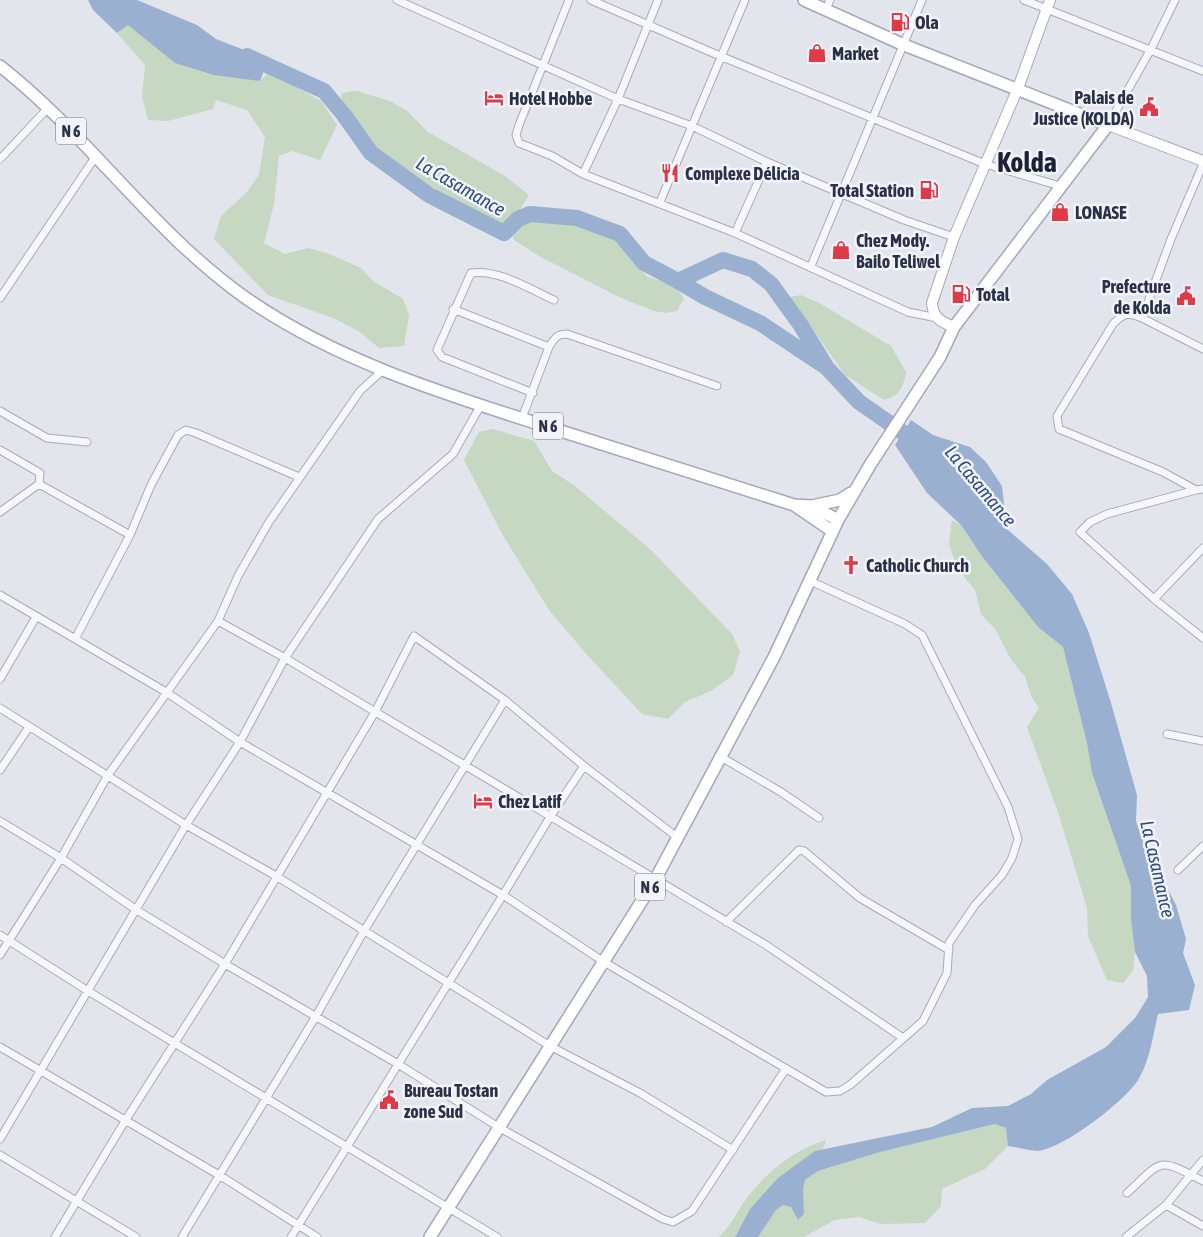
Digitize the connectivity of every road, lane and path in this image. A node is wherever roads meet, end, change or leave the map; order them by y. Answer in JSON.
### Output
{"nodes":[{"id":1,"x":397,"y":0,"type":"edge"},
{"id":2,"x":569,"y":0,"type":"edge"},
{"id":3,"x":591,"y":0,"type":"edge"},
{"id":4,"x":658,"y":0,"type":"edge"},
{"id":5,"x":745,"y":0,"type":"edge"},
{"id":6,"x":804,"y":0,"type":"edge"},
{"id":7,"x":922,"y":0,"type":"edge"},
{"id":8,"x":1024,"y":0,"type":"edge"},
{"id":9,"x":1175,"y":0,"type":"edge"},
{"id":10,"x":828,"y":4,"type":"edge"},
{"id":11,"x":1048,"y":4,"type":"edge"},
{"id":12,"x":648,"y":26,"type":"junction"},
{"id":13,"x":904,"y":45,"type":"junction"},
{"id":14,"x":1151,"y":49,"type":"junction"},
{"id":15,"x":720,"y":56,"type":"junction"},
{"id":16,"x":0,"y":66,"type":"edge"},
{"id":17,"x":543,"y":66,"type":"junction"},
{"id":18,"x":1203,"y":71,"type":"edge"},
{"id":19,"x":1018,"y":88,"type":"junction"},
{"id":20,"x":618,"y":100,"type":"junction"},
{"id":21,"x":48,"y":108,"type":"junction"},
{"id":22,"x":872,"y":119,"type":"junction"},
{"id":23,"x":1108,"y":125,"type":"junction"},
{"id":24,"x":692,"y":126,"type":"junction"},
{"id":25,"x":96,"y":156,"type":"junction"},
{"id":26,"x":0,"y":159,"type":"edge"},
{"id":27,"x":766,"y":162,"type":"junction"},
{"id":28,"x":1203,"y":163,"type":"edge"},
{"id":29,"x":985,"y":164,"type":"junction"},
{"id":30,"x":583,"y":174,"type":"junction"},
{"id":31,"x":1060,"y":186,"type":"junction"},
{"id":32,"x":842,"y":193,"type":"junction"},
{"id":33,"x":660,"y":202,"type":"junction"},
{"id":34,"x":735,"y":233,"type":"junction"},
{"id":35,"x":954,"y":237,"type":"junction"},
{"id":36,"x":812,"y":266,"type":"junction"},
{"id":37,"x":0,"y":298,"type":"edge"},
{"id":38,"x":554,"y":300,"type":"dead end"},
{"id":39,"x":453,"y":309,"type":"junction"},
{"id":40,"x":937,"y":318,"type":"junction"},
{"id":41,"x":1142,"y":318,"type":"junction"},
{"id":42,"x":954,"y":327,"type":"junction"},
{"id":43,"x":549,"y":347,"type":"junction"},
{"id":44,"x":1203,"y":349,"type":"edge"},
{"id":45,"x":383,"y":370,"type":"junction"},
{"id":46,"x":717,"y":386,"type":"dead end"},
{"id":47,"x":533,"y":393,"type":"junction"},
{"id":48,"x":481,"y":405,"type":"junction"},
{"id":49,"x":0,"y":411,"type":"edge"},
{"id":50,"x":522,"y":418,"type":"junction"},
{"id":51,"x":87,"y":442,"type":"dead end"},
{"id":52,"x":0,"y":450,"type":"edge"},
{"id":53,"x":299,"y":477,"type":"junction"},
{"id":54,"x":39,"y":484,"type":"junction"},
{"id":55,"x":1200,"y":489,"type":"edge"},
{"id":56,"x":853,"y":492,"type":"junction"},
{"id":57,"x":794,"y":505,"type":"junction"},
{"id":58,"x":812,"y":506,"type":"junction"},
{"id":59,"x":0,"y":512,"type":"edge"},
{"id":60,"x":838,"y":520,"type":"junction"},
{"id":61,"x":832,"y":531,"type":"junction"},
{"id":62,"x":130,"y":536,"type":"junction"},
{"id":63,"x":1203,"y":548,"type":"edge"},
{"id":64,"x":808,"y":580,"type":"junction"},
{"id":65,"x":0,"y":595,"type":"edge"},
{"id":66,"x":1154,"y":599,"type":"junction"},
{"id":67,"x":36,"y":617,"type":"junction"},
{"id":68,"x":218,"y":621,"type":"junction"},
{"id":69,"x":1203,"y":638,"type":"edge"},
{"id":70,"x":76,"y":639,"type":"junction"},
{"id":71,"x":284,"y":658,"type":"junction"},
{"id":72,"x":0,"y":679,"type":"edge"},
{"id":73,"x":166,"y":692,"type":"junction"},
{"id":74,"x":505,"y":700,"type":"junction"},
{"id":75,"x":0,"y":708,"type":"edge"},
{"id":76,"x":376,"y":712,"type":"junction"},
{"id":77,"x":29,"y":727,"type":"junction"},
{"id":78,"x":1167,"y":734,"type":"dead end"},
{"id":79,"x":1203,"y":741,"type":"edge"},
{"id":80,"x":240,"y":742,"type":"junction"},
{"id":81,"x":721,"y":757,"type":"junction"},
{"id":82,"x":463,"y":766,"type":"junction"},
{"id":83,"x":584,"y":766,"type":"junction"},
{"id":84,"x":0,"y":770,"type":"edge"},
{"id":85,"x":108,"y":775,"type":"junction"},
{"id":86,"x":327,"y":791,"type":"junction"},
{"id":87,"x":550,"y":817,"type":"junction"},
{"id":88,"x":819,"y":818,"type":"dead end"},
{"id":89,"x":0,"y":821,"type":"edge"},
{"id":90,"x":186,"y":825,"type":"junction"},
{"id":91,"x":677,"y":838,"type":"junction"},
{"id":92,"x":417,"y":846,"type":"junction"},
{"id":93,"x":1203,"y":846,"type":"edge"},
{"id":94,"x":61,"y":858,"type":"junction"},
{"id":95,"x":1178,"y":870,"type":"dead end"},
{"id":96,"x":276,"y":876,"type":"junction"},
{"id":97,"x":655,"y":880,"type":"junction"},
{"id":98,"x":503,"y":895,"type":"junction"},
{"id":99,"x":135,"y":909,"type":"junction"},
{"id":100,"x":726,"y":922,"type":"junction"},
{"id":101,"x":364,"y":931,"type":"junction"},
{"id":102,"x":0,"y":935,"type":"edge"},
{"id":103,"x":9,"y":941,"type":"junction"},
{"id":104,"x":949,"y":950,"type":"junction"},
{"id":105,"x":0,"y":955,"type":"edge"},
{"id":106,"x":604,"y":962,"type":"junction"},
{"id":107,"x":225,"y":964,"type":"junction"},
{"id":108,"x":449,"y":983,"type":"junction"},
{"id":109,"x":88,"y":991,"type":"junction"},
{"id":110,"x":316,"y":1016,"type":"junction"},
{"id":111,"x":903,"y":1038,"type":"junction"},
{"id":112,"x":175,"y":1042,"type":"junction"},
{"id":113,"x":550,"y":1046,"type":"junction"},
{"id":114,"x":0,"y":1047,"type":"edge"},
{"id":115,"x":398,"y":1064,"type":"junction"},
{"id":116,"x":42,"y":1070,"type":"junction"},
{"id":117,"x":785,"y":1070,"type":"junction"},
{"id":118,"x":266,"y":1096,"type":"junction"},
{"id":119,"x":125,"y":1121,"type":"junction"},
{"id":120,"x":500,"y":1128,"type":"junction"},
{"id":121,"x":0,"y":1138,"type":"edge"},
{"id":122,"x":346,"y":1146,"type":"junction"},
{"id":123,"x":733,"y":1150,"type":"junction"},
{"id":124,"x":0,"y":1156,"type":"edge"},
{"id":125,"x":1203,"y":1160,"type":"edge"},
{"id":126,"x":218,"y":1175,"type":"junction"},
{"id":127,"x":1190,"y":1175,"type":"junction"},
{"id":128,"x":1203,"y":1182,"type":"edge"},
{"id":129,"x":1127,"y":1193,"type":"dead end"},
{"id":130,"x":77,"y":1201,"type":"junction"},
{"id":131,"x":1166,"y":1205,"type":"junction"},
{"id":132,"x":449,"y":1208,"type":"junction"},
{"id":133,"x":298,"y":1225,"type":"junction"},
{"id":134,"x":1203,"y":1226,"type":"edge"},
{"id":135,"x":55,"y":1237,"type":"edge"},
{"id":136,"x":136,"y":1237,"type":"edge"},
{"id":137,"x":182,"y":1237,"type":"edge"},
{"id":138,"x":291,"y":1237,"type":"edge"},
{"id":139,"x":317,"y":1237,"type":"edge"},
{"id":140,"x":430,"y":1237,"type":"edge"},
{"id":141,"x":497,"y":1237,"type":"edge"},
{"id":142,"x":1126,"y":1237,"type":"edge"}],
"edges":[{"from":1,"to":17,"type":"street"},
{"from":2,"to":17,"type":"street"},
{"from":3,"to":12,"type":"street"},
{"from":4,"to":12,"type":"street"},
{"from":5,"to":15,"type":"street"},
{"from":6,"to":10,"type":"main road"},
{"from":7,"to":13,"type":"street"},
{"from":8,"to":11,"type":"street"},
{"from":9,"to":14,"type":"street"},
{"from":10,"to":13,"type":"main road"},
{"from":11,"to":14,"type":"street"},
{"from":11,"to":19,"type":"main road"},
{"from":12,"to":15,"type":"street"},
{"from":12,"to":20,"type":"street"},
{"from":13,"to":19,"type":"main road"},
{"from":13,"to":22,"type":"street"},
{"from":14,"to":18,"type":"street"},
{"from":14,"to":23,"type":"street"},
{"from":15,"to":22,"type":"street"},
{"from":15,"to":24,"type":"street"},
{"from":16,"to":21,"type":"main road","number":"N 6"},
{"from":17,"to":20,"type":"street"},
{"from":17,"to":30,"type":"street"},
{"from":19,"to":23,"type":"main road"},
{"from":19,"to":29,"type":"main road"},
{"from":20,"to":24,"type":"street"},
{"from":20,"to":30,"type":"street"},
{"from":21,"to":25,"type":"main road","number":"N 6"},
{"from":21,"to":26,"type":"street"},
{"from":22,"to":29,"type":"street"},
{"from":22,"to":32,"type":"street"},
{"from":23,"to":28,"type":"main road"},
{"from":23,"to":31,"type":"main road"},
{"from":24,"to":27,"type":"street"},
{"from":24,"to":33,"type":"street"},
{"from":25,"to":37,"type":"street"},
{"from":25,"to":45,"type":"main road","number":"N 6"},
{"from":27,"to":32,"type":"street"},
{"from":27,"to":34,"type":"street"},
{"from":28,"to":41,"type":"street"},
{"from":29,"to":31,"type":"street"},
{"from":29,"to":35,"type":"main road"},
{"from":30,"to":33,"type":"street"},
{"from":31,"to":42,"type":"main road"},
{"from":32,"to":35,"type":"street"},
{"from":32,"to":36,"type":"street"},
{"from":33,"to":34,"type":"street"},
{"from":34,"to":36,"type":"street"},
{"from":35,"to":40,"type":"main road"},
{"from":36,"to":40,"type":"street"},
{"from":38,"to":39,"type":"street"},
{"from":39,"to":43,"type":"street"},
{"from":39,"to":47,"type":"street"},
{"from":40,"to":42,"type":"main road"},
{"from":41,"to":44,"type":"street"},
{"from":41,"to":55,"type":"street"},
{"from":42,"to":56,"type":"main road"},
{"from":43,"to":46,"type":"street"},
{"from":43,"to":47,"type":"street"},
{"from":45,"to":48,"type":"main road","number":"N 6"},
{"from":45,"to":53,"type":"street"},
{"from":47,"to":50,"type":"street"},
{"from":48,"to":50,"type":"main road","number":"N 6"},
{"from":48,"to":71,"type":"street"},
{"from":49,"to":51,"type":"street"},
{"from":50,"to":57,"type":"main road","number":"N 6"},
{"from":52,"to":54,"type":"street"},
{"from":53,"to":62,"type":"street"},
{"from":53,"to":68,"type":"street"},
{"from":54,"to":59,"type":"street"},
{"from":54,"to":62,"type":"street"},
{"from":55,"to":66,"type":"street"},
{"from":56,"to":58,"type":"main road"},
{"from":56,"to":60,"type":"main road"},
{"from":57,"to":58,"type":"main road","number":"N 6"},
{"from":57,"to":61,"type":"main road","number":"N 6"},
{"from":58,"to":60,"type":"main road","number":"N 6"},
{"from":60,"to":61,"type":"main road","number":"N 6"},
{"from":61,"to":64,"type":"main road","number":"N 6"},
{"from":62,"to":70,"type":"street"},
{"from":63,"to":66,"type":"street"},
{"from":64,"to":81,"type":"main road","number":"N 6"},
{"from":64,"to":104,"type":"street"},
{"from":65,"to":67,"type":"street"},
{"from":66,"to":69,"type":"street"},
{"from":67,"to":70,"type":"street"},
{"from":67,"to":72,"type":"street"},
{"from":68,"to":71,"type":"street"},
{"from":68,"to":73,"type":"street"},
{"from":70,"to":73,"type":"street"},
{"from":71,"to":76,"type":"street"},
{"from":71,"to":80,"type":"street"},
{"from":73,"to":80,"type":"street"},
{"from":73,"to":85,"type":"street"},
{"from":74,"to":76,"type":"street"},
{"from":74,"to":82,"type":"street"},
{"from":74,"to":83,"type":"street"},
{"from":75,"to":77,"type":"street"},
{"from":76,"to":82,"type":"street"},
{"from":76,"to":86,"type":"street"},
{"from":77,"to":84,"type":"street"},
{"from":77,"to":85,"type":"street"},
{"from":78,"to":79,"type":"street"},
{"from":80,"to":86,"type":"street"},
{"from":80,"to":90,"type":"street"},
{"from":81,"to":88,"type":"street"},
{"from":81,"to":91,"type":"main road","number":"N 6"},
{"from":82,"to":87,"type":"street"},
{"from":82,"to":92,"type":"street"},
{"from":83,"to":87,"type":"street"},
{"from":83,"to":91,"type":"street"},
{"from":85,"to":90,"type":"street"},
{"from":85,"to":94,"type":"street"},
{"from":86,"to":92,"type":"street"},
{"from":86,"to":96,"type":"street"},
{"from":87,"to":97,"type":"street"},
{"from":87,"to":98,"type":"street"},
{"from":89,"to":94,"type":"street"},
{"from":90,"to":96,"type":"street"},
{"from":90,"to":99,"type":"street"},
{"from":91,"to":97,"type":"main road","number":"N 6"},
{"from":92,"to":98,"type":"street"},
{"from":92,"to":101,"type":"street"},
{"from":93,"to":95,"type":"street"},
{"from":94,"to":99,"type":"street"},
{"from":94,"to":103,"type":"street"},
{"from":96,"to":101,"type":"street"},
{"from":96,"to":107,"type":"street"},
{"from":97,"to":100,"type":"street"},
{"from":97,"to":106,"type":"main road","number":"N 6"},
{"from":98,"to":106,"type":"street"},
{"from":98,"to":108,"type":"street"},
{"from":99,"to":107,"type":"street"},
{"from":99,"to":109,"type":"street"},
{"from":100,"to":104,"type":"street"},
{"from":100,"to":111,"type":"street"},
{"from":101,"to":108,"type":"street"},
{"from":101,"to":110,"type":"street"},
{"from":102,"to":103,"type":"street"},
{"from":103,"to":105,"type":"street"},
{"from":103,"to":109,"type":"street"},
{"from":104,"to":111,"type":"street"},
{"from":106,"to":113,"type":"main road","number":"N 6"},
{"from":106,"to":117,"type":"street"},
{"from":107,"to":110,"type":"street"},
{"from":107,"to":112,"type":"street"},
{"from":108,"to":113,"type":"street"},
{"from":108,"to":115,"type":"street"},
{"from":109,"to":112,"type":"street"},
{"from":109,"to":116,"type":"street"},
{"from":110,"to":115,"type":"street"},
{"from":110,"to":118,"type":"street"},
{"from":111,"to":117,"type":"street"},
{"from":112,"to":118,"type":"street"},
{"from":112,"to":119,"type":"street"},
{"from":113,"to":120,"type":"main road","number":"N 6"},
{"from":113,"to":123,"type":"street"},
{"from":114,"to":116,"type":"street"},
{"from":115,"to":120,"type":"street"},
{"from":115,"to":122,"type":"street"},
{"from":116,"to":119,"type":"street"},
{"from":116,"to":121,"type":"street"},
{"from":117,"to":123,"type":"street"},
{"from":118,"to":122,"type":"street"},
{"from":118,"to":126,"type":"street"},
{"from":119,"to":126,"type":"street"},
{"from":119,"to":130,"type":"street"},
{"from":120,"to":123,"type":"street"},
{"from":120,"to":132,"type":"main road","number":"N 6"},
{"from":122,"to":132,"type":"street"},
{"from":122,"to":133,"type":"street"},
{"from":124,"to":130,"type":"street"},
{"from":125,"to":127,"type":"street"},
{"from":126,"to":133,"type":"street"},
{"from":126,"to":137,"type":"street"},
{"from":127,"to":128,"type":"street"},
{"from":127,"to":129,"type":"street"},
{"from":127,"to":131,"type":"street"},
{"from":130,"to":135,"type":"street"},
{"from":130,"to":136,"type":"street"},
{"from":131,"to":134,"type":"street"},
{"from":131,"to":142,"type":"street"},
{"from":132,"to":140,"type":"main road","number":"N 6"},
{"from":132,"to":141,"type":"street"},
{"from":133,"to":138,"type":"street"},
{"from":133,"to":139,"type":"street"}]}
